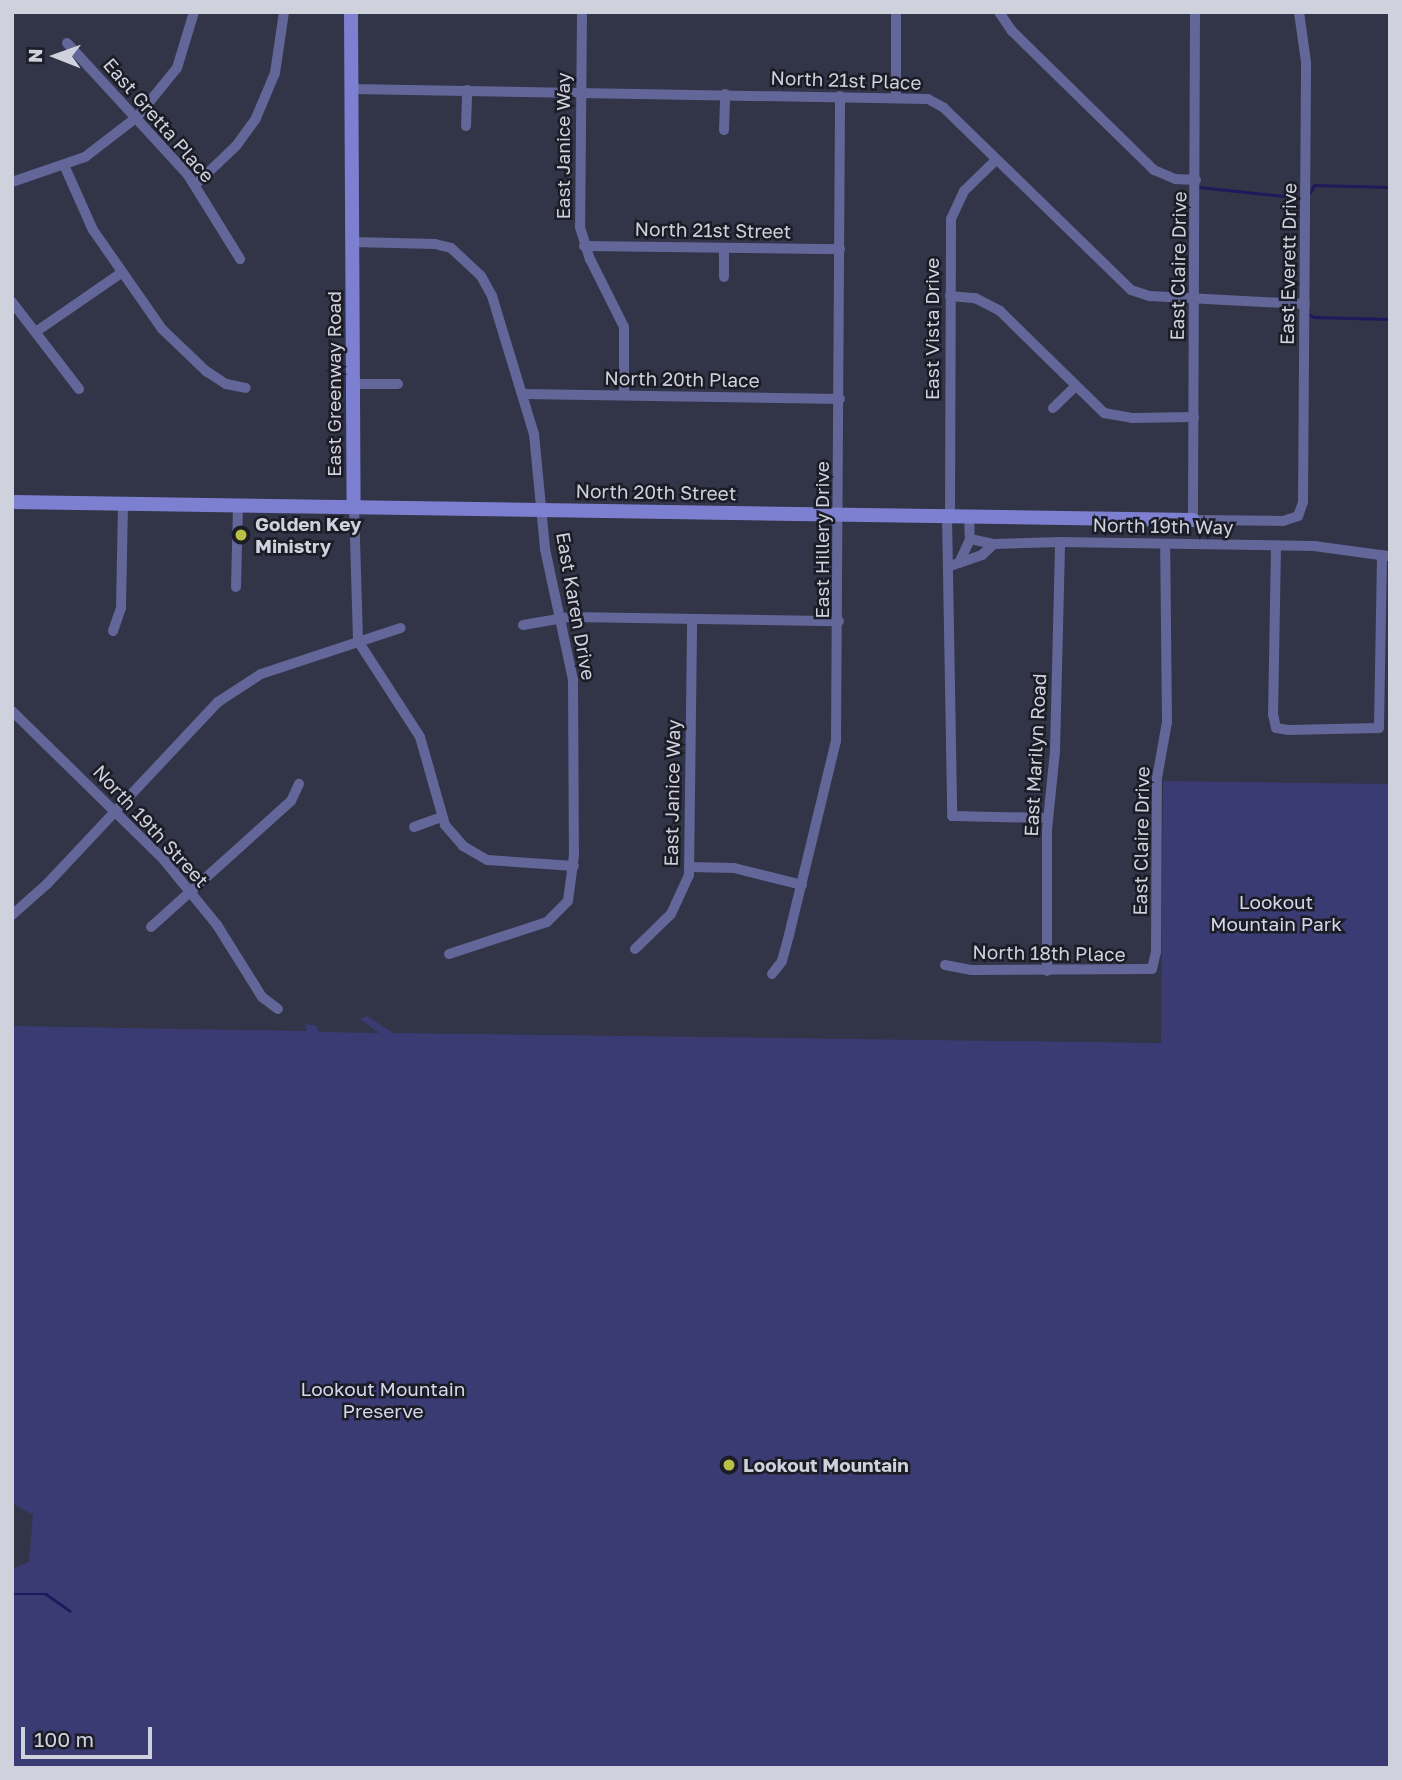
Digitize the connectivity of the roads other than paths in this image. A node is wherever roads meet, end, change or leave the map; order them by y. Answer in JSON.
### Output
{"nodes":[{"id":1,"x":194,"y":12,"type":"edge"},
{"id":2,"x":285,"y":12,"type":"edge"},
{"id":3,"x":351,"y":12,"type":"edge"},
{"id":4,"x":582,"y":12,"type":"edge"},
{"id":5,"x":896,"y":12,"type":"edge"},
{"id":6,"x":999,"y":12,"type":"edge"},
{"id":7,"x":1195,"y":12,"type":"edge"},
{"id":8,"x":1299,"y":12,"type":"edge"},
{"id":9,"x":67,"y":43,"type":"dead end"},
{"id":10,"x":351,"y":89,"type":"junction"},
{"id":11,"x":467,"y":90,"type":"junction"},
{"id":12,"x":581,"y":92,"type":"junction"},
{"id":13,"x":725,"y":94,"type":"junction"},
{"id":14,"x":840,"y":96,"type":"junction"},
{"id":15,"x":896,"y":97,"type":"junction"},
{"id":16,"x":137,"y":117,"type":"junction"},
{"id":17,"x":466,"y":126,"type":"dead end"},
{"id":18,"x":724,"y":130,"type":"dead end"},
{"id":19,"x":996,"y":160,"type":"junction"},
{"id":20,"x":64,"y":165,"type":"junction"},
{"id":21,"x":1196,"y":180,"type":"junction"},
{"id":22,"x":12,"y":182,"type":"edge"},
{"id":23,"x":195,"y":185,"type":"junction"},
{"id":24,"x":353,"y":242,"type":"junction"},
{"id":25,"x":584,"y":246,"type":"junction"},
{"id":26,"x":724,"y":248,"type":"junction"},
{"id":27,"x":840,"y":249,"type":"junction"},
{"id":28,"x":240,"y":259,"type":"dead end"},
{"id":29,"x":121,"y":272,"type":"junction"},
{"id":30,"x":724,"y":277,"type":"dead end"},
{"id":31,"x":950,"y":296,"type":"junction"},
{"id":32,"x":1195,"y":298,"type":"junction"},
{"id":33,"x":12,"y":302,"type":"edge"},
{"id":34,"x":1305,"y":304,"type":"junction"},
{"id":35,"x":37,"y":331,"type":"junction"},
{"id":36,"x":354,"y":384,"type":"junction"},
{"id":37,"x":398,"y":384,"type":"dead end"},
{"id":38,"x":1076,"y":386,"type":"junction"},
{"id":39,"x":246,"y":388,"type":"dead end"},
{"id":40,"x":79,"y":389,"type":"dead end"},
{"id":41,"x":523,"y":394,"type":"junction"},
{"id":42,"x":624,"y":395,"type":"junction"},
{"id":43,"x":840,"y":399,"type":"junction"},
{"id":44,"x":1054,"y":408,"type":"dead end"},
{"id":45,"x":1194,"y":418,"type":"junction"},
{"id":46,"x":12,"y":502,"type":"edge"},
{"id":47,"x":123,"y":503,"type":"junction"},
{"id":48,"x":238,"y":505,"type":"junction"},
{"id":49,"x":354,"y":505,"type":"junction"},
{"id":50,"x":542,"y":509,"type":"junction"},
{"id":51,"x":840,"y":514,"type":"junction"},
{"id":52,"x":948,"y":515,"type":"junction"},
{"id":53,"x":969,"y":515,"type":"junction"},
{"id":54,"x":1298,"y":516,"type":"joint"},
{"id":55,"x":1193,"y":520,"type":"junction"},
{"id":56,"x":1060,"y":542,"type":"junction"},
{"id":57,"x":966,"y":544,"type":"junction"},
{"id":58,"x":994,"y":544,"type":"junction"},
{"id":59,"x":947,"y":545,"type":"junction"},
{"id":60,"x":1165,"y":545,"type":"junction"},
{"id":61,"x":1276,"y":546,"type":"junction"},
{"id":62,"x":1387,"y":555,"type":"edge"},
{"id":63,"x":954,"y":564,"type":"junction"},
{"id":64,"x":236,"y":587,"type":"dead end"},
{"id":65,"x":560,"y":618,"type":"junction"},
{"id":66,"x":692,"y":619,"type":"junction"},
{"id":67,"x":839,"y":621,"type":"junction"},
{"id":68,"x":523,"y":625,"type":"dead end"},
{"id":69,"x":401,"y":628,"type":"dead end"},
{"id":70,"x":113,"y":631,"type":"dead end"},
{"id":71,"x":359,"y":641,"type":"junction"},
{"id":72,"x":12,"y":710,"type":"edge"},
{"id":73,"x":299,"y":784,"type":"dead end"},
{"id":74,"x":115,"y":810,"type":"junction"},
{"id":75,"x":441,"y":817,"type":"junction"},
{"id":76,"x":1048,"y":818,"type":"junction"},
{"id":77,"x":414,"y":827,"type":"dead end"},
{"id":78,"x":574,"y":866,"type":"junction"},
{"id":79,"x":689,"y":867,"type":"junction"},
{"id":80,"x":802,"y":885,"type":"junction"},
{"id":81,"x":192,"y":892,"type":"junction"},
{"id":82,"x":12,"y":915,"type":"edge"},
{"id":83,"x":151,"y":927,"type":"dead end"},
{"id":84,"x":635,"y":949,"type":"dead end"},
{"id":85,"x":449,"y":954,"type":"dead end"},
{"id":86,"x":945,"y":965,"type":"dead end"},
{"id":87,"x":1152,"y":969,"type":"joint"},
{"id":88,"x":1047,"y":971,"type":"junction"},
{"id":89,"x":772,"y":974,"type":"dead end"},
{"id":90,"x":278,"y":1009,"type":"dead end"}],
"edges":[{"from":1,"to":16,"type":"street"},
{"from":2,"to":23,"type":"street"},
{"from":3,"to":10,"type":"street","name":"East Greenway Road"},
{"from":4,"to":12,"type":"street","name":"East Janice Way"},
{"from":5,"to":15,"type":"street"},
{"from":6,"to":21,"type":"street"},
{"from":7,"to":21,"type":"street","name":"East Claire Drive"},
{"from":8,"to":34,"type":"street","name":"East Everett Drive"},
{"from":9,"to":16,"type":"street","name":"East Gretta Place"},
{"from":10,"to":11,"type":"street","name":"North 21st Place"},
{"from":10,"to":24,"type":"street","name":"East Greenway Road"},
{"from":11,"to":12,"type":"street","name":"North 21st Place"},
{"from":11,"to":17,"type":"street"},
{"from":12,"to":13,"type":"street","name":"North 21st Place"},
{"from":12,"to":25,"type":"street","name":"East Janice Way"},
{"from":13,"to":14,"type":"street","name":"North 21st Place"},
{"from":13,"to":18,"type":"street"},
{"from":14,"to":15,"type":"street","name":"North 21st Place"},
{"from":14,"to":27,"type":"street","name":"East Hillery Drive"},
{"from":15,"to":19,"type":"street","name":"North 21st Place"},
{"from":16,"to":20,"type":"street"},
{"from":16,"to":23,"type":"street","name":"East Gretta Place"},
{"from":19,"to":31,"type":"street","name":"East Vista Drive"},
{"from":19,"to":32,"type":"street","name":"North 21st Place"},
{"from":20,"to":22,"type":"street"},
{"from":20,"to":29,"type":"street"},
{"from":21,"to":32,"type":"street","name":"East Claire Drive"},
{"from":23,"to":28,"type":"street","name":"East Gretta Place"},
{"from":24,"to":36,"type":"street","name":"East Greenway Road"},
{"from":24,"to":41,"type":"street","name":"East Karen Drive"},
{"from":25,"to":26,"type":"street","name":"North 21st Street"},
{"from":25,"to":42,"type":"street","name":"East Janice Way"},
{"from":26,"to":27,"type":"street","name":"North 21st Street"},
{"from":26,"to":30,"type":"street"},
{"from":27,"to":43,"type":"street","name":"East Hillery Drive"},
{"from":29,"to":35,"type":"street"},
{"from":29,"to":39,"type":"street"},
{"from":31,"to":38,"type":"street"},
{"from":31,"to":52,"type":"street","name":"East Vista Drive"},
{"from":32,"to":34,"type":"street","name":"North 21st Place"},
{"from":32,"to":45,"type":"street","name":"East Claire Drive"},
{"from":33,"to":35,"type":"street"},
{"from":34,"to":54,"type":"street","name":"East Everett Drive"},
{"from":35,"to":40,"type":"street"},
{"from":36,"to":37,"type":"street"},
{"from":36,"to":49,"type":"street","name":"East Greenway Road"},
{"from":38,"to":44,"type":"street"},
{"from":38,"to":45,"type":"street"},
{"from":41,"to":42,"type":"street","name":"North 20th Place"},
{"from":41,"to":50,"type":"street","name":"East Karen Drive"},
{"from":42,"to":43,"type":"street","name":"North 20th Place"},
{"from":43,"to":51,"type":"street","name":"East Hillery Drive"},
{"from":45,"to":55,"type":"street","name":"East Claire Drive"},
{"from":46,"to":47,"type":"street","name":"North 20th Street"},
{"from":47,"to":48,"type":"street","name":"North 20th Street"},
{"from":47,"to":70,"type":"street"},
{"from":48,"to":49,"type":"street","name":"North 20th Street"},
{"from":48,"to":64,"type":"street"},
{"from":49,"to":50,"type":"street","name":"North 20th Street"},
{"from":49,"to":71,"type":"street","name":"East Greenway Road"},
{"from":50,"to":51,"type":"street","name":"North 20th Street"},
{"from":50,"to":65,"type":"street","name":"East Karen Drive"},
{"from":51,"to":52,"type":"street","name":"North 20th Street"},
{"from":51,"to":67,"type":"street","name":"East Hillery Drive"},
{"from":52,"to":53,"type":"street","name":"North 20th Street"},
{"from":52,"to":59,"type":"street","name":"East Vista Drive"},
{"from":53,"to":55,"type":"street","name":"North 20th Street"},
{"from":53,"to":57,"type":"street","name":"East Vista Drive"},
{"from":54,"to":55,"type":"street","name":"North 20th Street"},
{"from":56,"to":58,"type":"street","name":"North 19th Way"},
{"from":56,"to":60,"type":"street","name":"North 19th Way"},
{"from":56,"to":76,"type":"street","name":"East Marilyn Road"},
{"from":57,"to":58,"type":"street"},
{"from":57,"to":59,"type":"street"},
{"from":57,"to":63,"type":"street","name":"East Vista Drive"},
{"from":58,"to":63,"type":"street","name":"North 19th Way"},
{"from":59,"to":63,"type":"street","name":"East Vista Drive"},
{"from":60,"to":61,"type":"street","name":"North 19th Way"},
{"from":60,"to":87,"type":"street","name":"East Claire Drive"},
{"from":61,"to":62,"type":"street","name":"North 19th Way"},
{"from":61,"to":62,"type":"street"},
{"from":63,"to":76,"type":"street","name":"East Vista Drive"},
{"from":65,"to":66,"type":"street"},
{"from":65,"to":68,"type":"street"},
{"from":65,"to":78,"type":"street","name":"East Karen Drive"},
{"from":66,"to":67,"type":"street"},
{"from":66,"to":79,"type":"street","name":"East Janice Way"},
{"from":67,"to":80,"type":"street","name":"East Hillery Drive"},
{"from":69,"to":71,"type":"street"},
{"from":71,"to":74,"type":"street"},
{"from":71,"to":75,"type":"street"},
{"from":72,"to":74,"type":"street","name":"North 19th Street"},
{"from":73,"to":81,"type":"street"},
{"from":74,"to":81,"type":"street","name":"North 19th Street"},
{"from":74,"to":82,"type":"street"},
{"from":75,"to":77,"type":"street"},
{"from":75,"to":78,"type":"street"},
{"from":76,"to":88,"type":"street","name":"East Marilyn Road"},
{"from":78,"to":85,"type":"street","name":"East Karen Drive"},
{"from":79,"to":80,"type":"street"},
{"from":79,"to":84,"type":"street","name":"East Janice Way"},
{"from":80,"to":89,"type":"street","name":"East Hillery Drive"},
{"from":81,"to":83,"type":"street"},
{"from":81,"to":90,"type":"street","name":"North 19th Street"},
{"from":86,"to":88,"type":"street","name":"North 18th Place"},
{"from":87,"to":88,"type":"street","name":"North 18th Place"}]}
